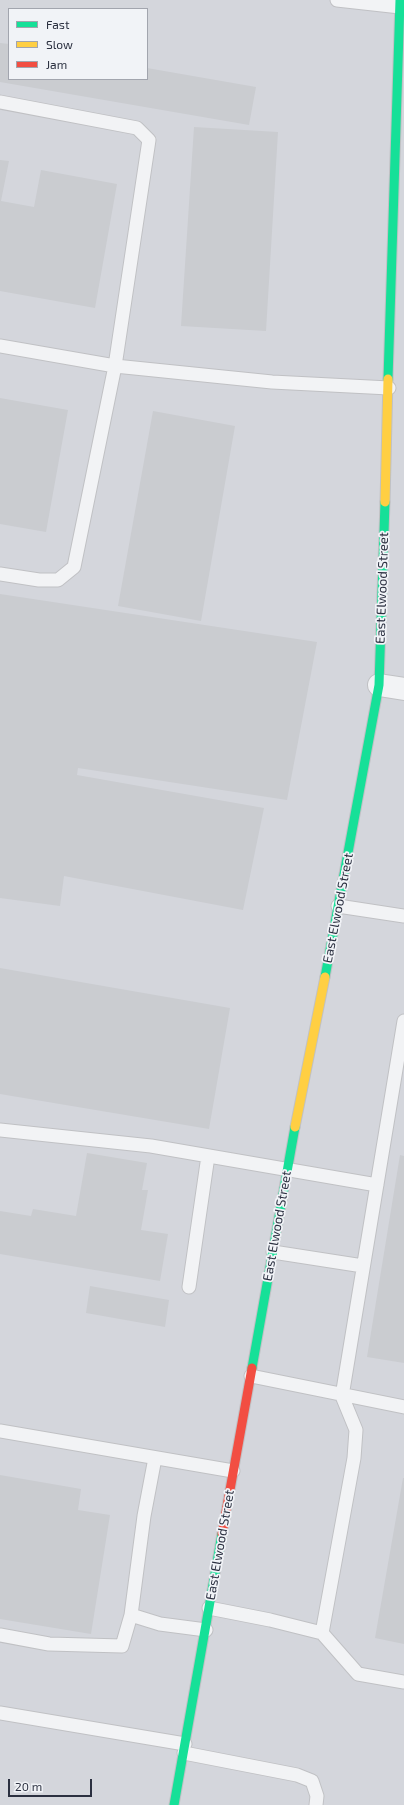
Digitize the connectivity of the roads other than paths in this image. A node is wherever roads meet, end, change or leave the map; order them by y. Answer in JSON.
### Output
{"nodes":[{"id":1,"x":337,"y":0,"type":"edge"},
{"id":2,"x":400,"y":3,"type":"edge"},
{"id":3,"x":0,"y":102,"type":"edge"},
{"id":4,"x":0,"y":346,"type":"edge"},
{"id":5,"x":115,"y":366,"type":"junction"},
{"id":6,"x":389,"y":388,"type":"junction"},
{"id":7,"x":0,"y":574,"type":"edge"},
{"id":8,"x":379,"y":685,"type":"junction"},
{"id":9,"x":404,"y":689,"type":"edge"},
{"id":10,"x":338,"y":906,"type":"junction"},
{"id":11,"x":404,"y":916,"type":"edge"},
{"id":12,"x":404,"y":1021,"type":"edge"},
{"id":13,"x":0,"y":1130,"type":"edge"},
{"id":14,"x":208,"y":1156,"type":"junction"},
{"id":15,"x":287,"y":1170,"type":"junction"},
{"id":16,"x":377,"y":1184,"type":"junction"},
{"id":17,"x":273,"y":1252,"type":"junction"},
{"id":18,"x":363,"y":1266,"type":"junction"},
{"id":19,"x":189,"y":1287,"type":"dead end"},
{"id":20,"x":251,"y":1376,"type":"junction"},
{"id":21,"x":342,"y":1396,"type":"junction"},
{"id":22,"x":404,"y":1407,"type":"edge"},
{"id":23,"x":0,"y":1431,"type":"edge"},
{"id":24,"x":155,"y":1458,"type":"junction"},
{"id":25,"x":234,"y":1471,"type":"junction"},
{"id":26,"x":209,"y":1608,"type":"junction"},
{"id":27,"x":131,"y":1616,"type":"junction"},
{"id":28,"x":206,"y":1630,"type":"junction"},
{"id":29,"x":322,"y":1633,"type":"junction"},
{"id":30,"x":0,"y":1634,"type":"edge"},
{"id":31,"x":404,"y":1682,"type":"edge"},
{"id":32,"x":0,"y":1713,"type":"edge"},
{"id":33,"x":185,"y":1748,"type":"junction"},
{"id":34,"x":174,"y":1805,"type":"edge"},
{"id":35,"x":316,"y":1805,"type":"edge"}],
"edges":[{"from":1,"to":2,"type":"lane"},
{"from":2,"to":6,"type":"street","name":"East Elwood Street"},
{"from":3,"to":5,"type":"lane"},
{"from":4,"to":5,"type":"lane"},
{"from":5,"to":6,"type":"lane"},
{"from":5,"to":7,"type":"lane"},
{"from":6,"to":8,"type":"street","name":"East Elwood Street"},
{"from":8,"to":9,"type":"street"},
{"from":8,"to":10,"type":"street","name":"East Elwood Street"},
{"from":10,"to":11,"type":"lane"},
{"from":10,"to":15,"type":"street","name":"East Elwood Street"},
{"from":12,"to":16,"type":"lane"},
{"from":13,"to":14,"type":"lane"},
{"from":14,"to":15,"type":"lane"},
{"from":14,"to":19,"type":"lane"},
{"from":15,"to":16,"type":"lane"},
{"from":15,"to":17,"type":"street","name":"East Elwood Street"},
{"from":16,"to":18,"type":"lane"},
{"from":17,"to":18,"type":"lane"},
{"from":17,"to":20,"type":"street","name":"East Elwood Street"},
{"from":18,"to":21,"type":"lane"},
{"from":20,"to":21,"type":"lane"},
{"from":20,"to":25,"type":"street","name":"East Elwood Street"},
{"from":21,"to":22,"type":"lane"},
{"from":21,"to":29,"type":"lane"},
{"from":23,"to":24,"type":"lane"},
{"from":24,"to":25,"type":"lane"},
{"from":24,"to":27,"type":"lane"},
{"from":25,"to":26,"type":"street","name":"East Elwood Street"},
{"from":26,"to":28,"type":"street","name":"East Elwood Street"},
{"from":26,"to":29,"type":"lane"},
{"from":27,"to":28,"type":"lane"},
{"from":27,"to":30,"type":"lane"},
{"from":28,"to":33,"type":"street","name":"East Elwood Street"},
{"from":29,"to":31,"type":"lane"},
{"from":32,"to":33,"type":"lane"},
{"from":33,"to":34,"type":"street","name":"East Elwood Street"},
{"from":33,"to":35,"type":"lane"}]}
